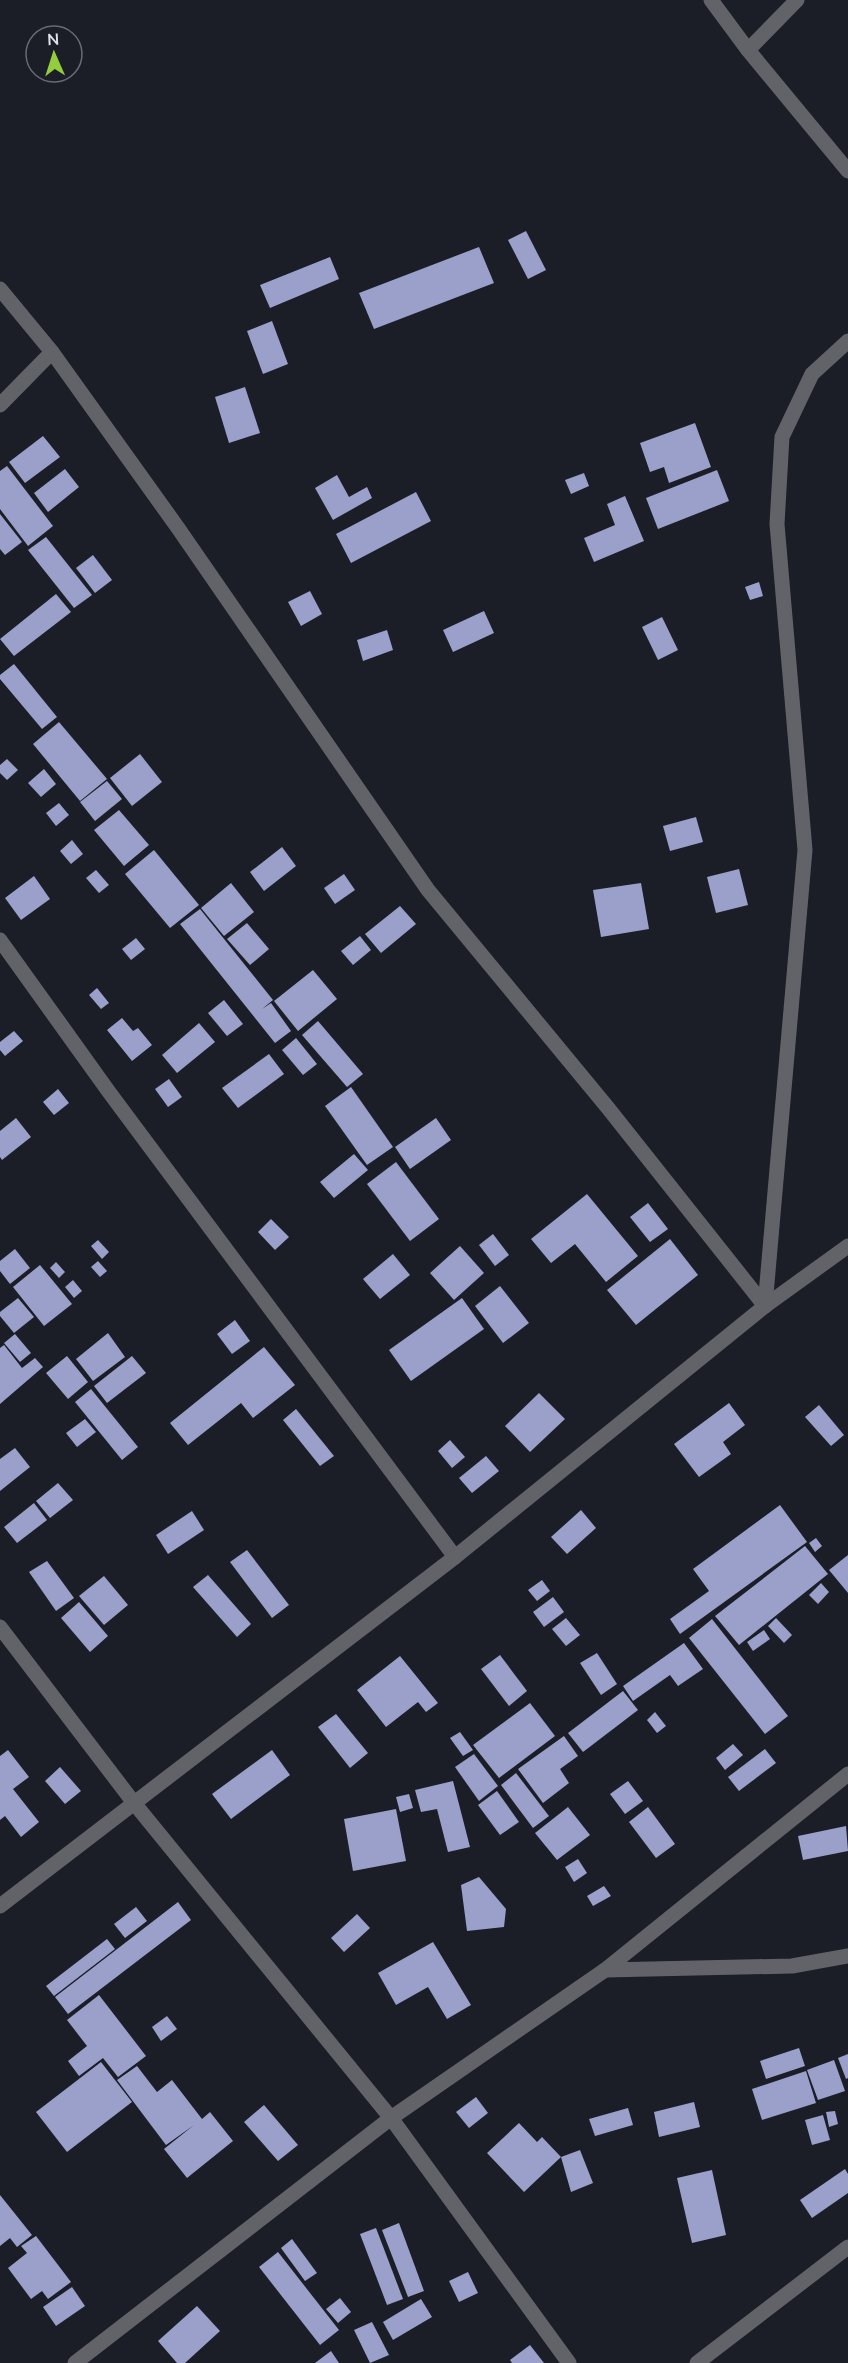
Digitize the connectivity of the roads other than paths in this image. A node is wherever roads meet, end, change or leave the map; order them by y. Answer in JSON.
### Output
{"nodes":[{"id":1,"x":711,"y":0,"type":"edge"},
{"id":2,"x":797,"y":0,"type":"edge"},
{"id":3,"x":748,"y":50,"type":"junction"},
{"id":4,"x":848,"y":171,"type":"edge"},
{"id":5,"x":0,"y":289,"type":"edge"},
{"id":6,"x":848,"y":341,"type":"edge"},
{"id":7,"x":52,"y":352,"type":"junction"},
{"id":8,"x":0,"y":405,"type":"edge"},
{"id":9,"x":0,"y":940,"type":"edge"},
{"id":10,"x":848,"y":1245,"type":"edge"},
{"id":11,"x":765,"y":1306,"type":"junction"},
{"id":12,"x":455,"y":1557,"type":"junction"},
{"id":13,"x":0,"y":1627,"type":"edge"},
{"id":14,"x":848,"y":1774,"type":"edge"},
{"id":15,"x":134,"y":1803,"type":"junction"},
{"id":16,"x":0,"y":1905,"type":"edge"},
{"id":17,"x":848,"y":1956,"type":"edge"},
{"id":18,"x":605,"y":1970,"type":"junction"},
{"id":19,"x":391,"y":2118,"type":"junction"},
{"id":20,"x":848,"y":2247,"type":"edge"},
{"id":21,"x":75,"y":2363,"type":"edge"},
{"id":22,"x":569,"y":2363,"type":"edge"},
{"id":23,"x":697,"y":2363,"type":"edge"}],
"edges":[{"from":1,"to":3,"type":"street"},
{"from":2,"to":3,"type":"street"},
{"from":3,"to":4,"type":"street"},
{"from":5,"to":7,"type":"street"},
{"from":6,"to":11,"type":"street"},
{"from":7,"to":8,"type":"street"},
{"from":7,"to":11,"type":"street"},
{"from":9,"to":12,"type":"street"},
{"from":10,"to":11,"type":"street"},
{"from":11,"to":12,"type":"street"},
{"from":12,"to":15,"type":"street"},
{"from":13,"to":15,"type":"street"},
{"from":14,"to":18,"type":"street"},
{"from":15,"to":16,"type":"street"},
{"from":15,"to":19,"type":"street"},
{"from":17,"to":18,"type":"street"},
{"from":18,"to":19,"type":"street"},
{"from":19,"to":21,"type":"street"},
{"from":19,"to":22,"type":"street"},
{"from":20,"to":23,"type":"street"}]}
